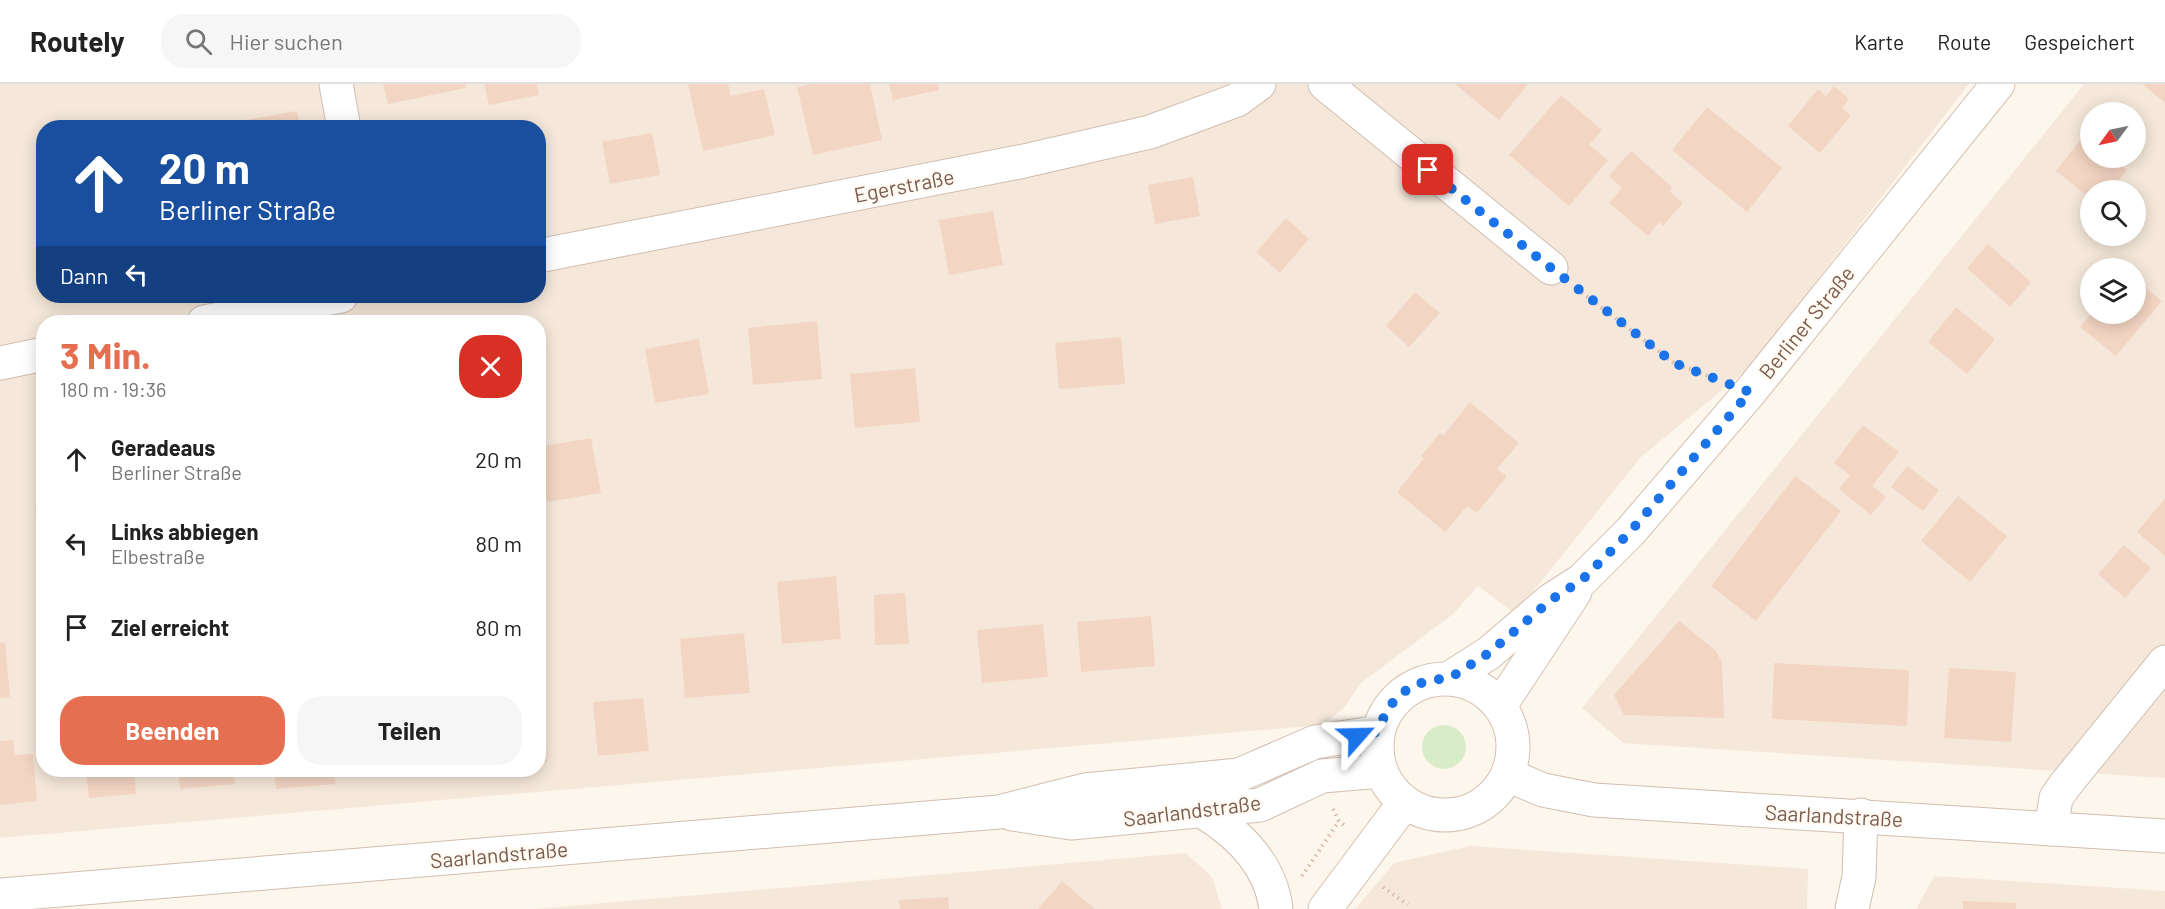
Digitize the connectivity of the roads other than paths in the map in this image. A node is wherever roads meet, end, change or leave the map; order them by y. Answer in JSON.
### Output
{"nodes":[{"id":1,"x":336,"y":84,"type":"edge"},
{"id":2,"x":1258,"y":84,"type":"edge"},
{"id":3,"x":1325,"y":84,"type":"edge"},
{"id":4,"x":1998,"y":84,"type":"edge"},
{"id":5,"x":343,"y":120,"type":"edge"},
{"id":6,"x":546,"y":254,"type":"edge"},
{"id":7,"x":1551,"y":268,"type":"road end"},
{"id":8,"x":304,"y":303,"type":"edge"},
{"id":9,"x":241,"y":315,"type":"edge"},
{"id":10,"x":36,"y":356,"type":"edge"},
{"id":11,"x":0,"y":363,"type":"edge"},
{"id":12,"x":1582,"y":580,"type":"junction"},
{"id":13,"x":2165,"y":662,"type":"edge"},
{"id":14,"x":1450,"y":678,"type":"junction"},
{"id":15,"x":1500,"y":706,"type":"junction"},
{"id":16,"x":1378,"y":732,"type":"junction"},
{"id":17,"x":1381,"y":771,"type":"junction"},
{"id":18,"x":1508,"y":775,"type":"junction"},
{"id":19,"x":1405,"y":802,"type":"junction"},
{"id":20,"x":1202,"y":811,"type":"junction"},
{"id":21,"x":999,"y":812,"type":"junction"},
{"id":22,"x":1861,"y":815,"type":"junction"},
{"id":23,"x":2051,"y":829,"type":"junction"},
{"id":24,"x":2165,"y":836,"type":"edge"},
{"id":25,"x":0,"y":895,"type":"edge"},
{"id":26,"x":1276,"y":909,"type":"edge"},
{"id":27,"x":1325,"y":909,"type":"edge"},
{"id":28,"x":1852,"y":909,"type":"edge"}],
"edges":[{"from":1,"to":5,"type":"street"},
{"from":2,"to":6,"type":"street","name":"Egerstraße"},
{"from":3,"to":7,"type":"street"},
{"from":4,"to":12,"type":"street","name":"Berliner Straße"},
{"from":8,"to":9,"type":"street"},
{"from":10,"to":11,"type":"street"},
{"from":12,"to":14,"type":"street","name":"Berliner Straße"},
{"from":12,"to":15,"type":"street","name":"Berliner Straße"},
{"from":13,"to":23,"type":"street"},
{"from":14,"to":15,"type":"street"},
{"from":14,"to":16,"type":"street"},
{"from":15,"to":18,"type":"street"},
{"from":16,"to":17,"type":"street"},
{"from":16,"to":21,"type":"street","name":"Saarlandstraße"},
{"from":17,"to":19,"type":"street"},
{"from":17,"to":20,"type":"street","name":"Saarlandstraße"},
{"from":18,"to":19,"type":"street"},
{"from":18,"to":22,"type":"street","name":"Saarlandstraße"},
{"from":19,"to":27,"type":"street"},
{"from":20,"to":21,"type":"street","name":"Saarlandstraße"},
{"from":20,"to":26,"type":"street"},
{"from":21,"to":25,"type":"street","name":"Saarlandstraße"},
{"from":22,"to":23,"type":"street","name":"Saarlandstraße"},
{"from":22,"to":28,"type":"street"},
{"from":23,"to":24,"type":"street","name":"Saarlandstraße"}]}
